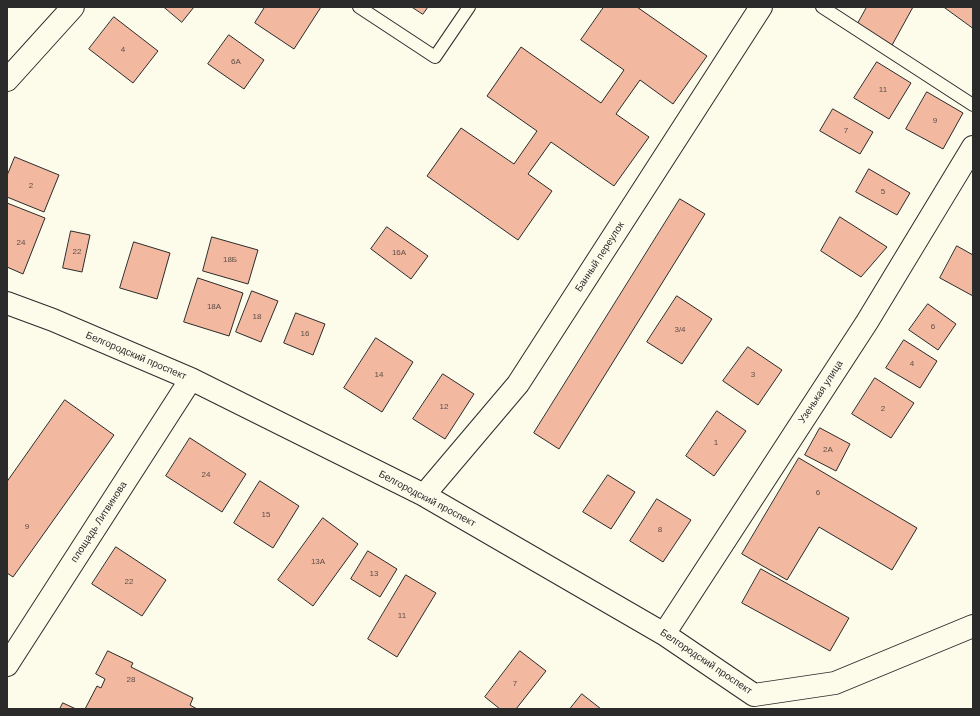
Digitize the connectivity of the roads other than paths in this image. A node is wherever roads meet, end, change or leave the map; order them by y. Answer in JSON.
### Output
{"nodes":[{"id":1,"x":73,"y":7,"type":"edge"},
{"id":2,"x":358,"y":7,"type":"edge"},
{"id":3,"x":469,"y":7,"type":"edge"},
{"id":4,"x":760,"y":7,"type":"edge"},
{"id":5,"x":822,"y":7,"type":"edge"},
{"id":6,"x":7,"y":80,"type":"edge"},
{"id":7,"x":973,"y":105,"type":"edge"},
{"id":8,"x":973,"y":147,"type":"edge"},
{"id":9,"x":7,"y":303,"type":"edge"},
{"id":10,"x":191,"y":379,"type":"junction"},
{"id":11,"x":424,"y":495,"type":"junction"},
{"id":12,"x":973,"y":626,"type":"edge"},
{"id":13,"x":664,"y":634,"type":"junction"},
{"id":14,"x":7,"y":665,"type":"edge"}],
"edges":[{"from":1,"to":6,"type":"street"},
{"from":2,"to":3,"type":"lane"},
{"from":4,"to":11,"type":"street","name":"Банный переулок"},
{"from":5,"to":7,"type":"lane"},
{"from":8,"to":13,"type":"street","name":"Узенькая улица"},
{"from":9,"to":10,"type":"street","name":"Белгородский проспект"},
{"from":10,"to":11,"type":"street","name":"Белгородский проспект"},
{"from":10,"to":14,"type":"street","name":"площадь Литвинова"},
{"from":11,"to":13,"type":"street","name":"Белгородский проспект"},
{"from":12,"to":13,"type":"street","name":"Белгородский проспект"}]}
